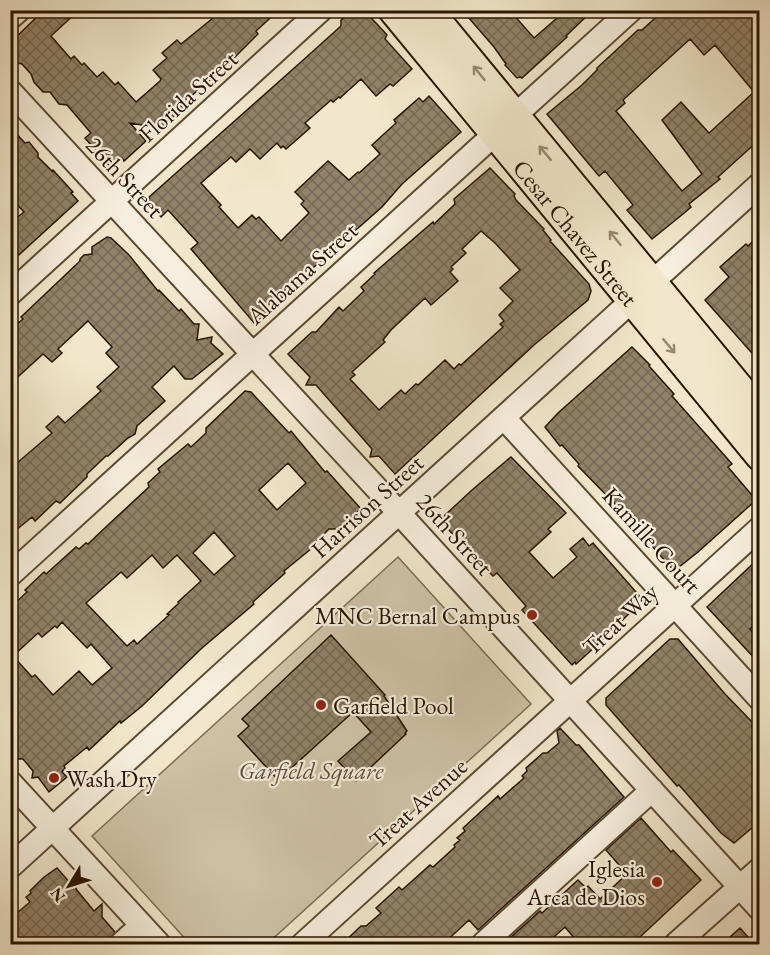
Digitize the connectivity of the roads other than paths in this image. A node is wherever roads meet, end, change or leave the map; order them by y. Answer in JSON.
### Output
{"nodes":[{"id":1,"x":19,"y":10,"type":"edge"},
{"id":2,"x":321,"y":10,"type":"edge"},
{"id":3,"x":393,"y":10,"type":"edge"},
{"id":4,"x":428,"y":10,"type":"edge"},
{"id":5,"x":631,"y":10,"type":"edge"},
{"id":6,"x":10,"y":18,"type":"edge"},
{"id":7,"x":10,"y":91,"type":"edge"},
{"id":8,"x":505,"y":125,"type":"junction"},
{"id":9,"x":759,"y":184,"type":"edge"},
{"id":10,"x":111,"y":202,"type":"junction"},
{"id":11,"x":642,"y":292,"type":"junction"},
{"id":12,"x":10,"y":294,"type":"edge"},
{"id":13,"x":253,"y":354,"type":"junction"},
{"id":14,"x":759,"y":413,"type":"edge"},
{"id":15,"x":504,"y":418,"type":"junction"},
{"id":16,"x":759,"y":456,"type":"edge"},
{"id":17,"x":400,"y":514,"type":"junction"},
{"id":18,"x":759,"y":528,"type":"edge"},
{"id":19,"x":10,"y":575,"type":"edge"},
{"id":20,"x":675,"y":605,"type":"junction"},
{"id":21,"x":759,"y":699,"type":"edge"},
{"id":22,"x":570,"y":701,"type":"junction"},
{"id":23,"x":10,"y":782,"type":"edge"},
{"id":24,"x":652,"y":790,"type":"junction"},
{"id":25,"x":53,"y":829,"type":"junction"},
{"id":26,"x":10,"y":867,"type":"edge"},
{"id":27,"x":759,"y":869,"type":"edge"},
{"id":28,"x":740,"y":886,"type":"junction"},
{"id":29,"x":759,"y":909,"type":"edge"},
{"id":30,"x":141,"y":926,"type":"junction"},
{"id":31,"x":121,"y":945,"type":"edge"},
{"id":32,"x":159,"y":945,"type":"edge"},
{"id":33,"x":303,"y":945,"type":"edge"},
{"id":34,"x":483,"y":945,"type":"edge"},
{"id":35,"x":676,"y":945,"type":"edge"}],
"edges":[{"from":1,"to":6,"type":"street"},
{"from":2,"to":10,"type":"street","name":"Florida Street"},
{"from":3,"to":8,"type":"main road","name":"Cesar Chavez Street"},
{"from":8,"to":4,"type":"main road","name":"Cesar Chavez Street","one_way":true},
{"from":5,"to":8,"type":"street","name":"Alabama Street"},
{"from":7,"to":10,"type":"street","name":"26th Street"},
{"from":8,"to":11,"type":"main road","name":"Cesar Chavez Street"},
{"from":8,"to":13,"type":"street","name":"Alabama Street"},
{"from":9,"to":11,"type":"street","name":"Harrison Street"},
{"from":10,"to":12,"type":"street","name":"Florida Street"},
{"from":10,"to":13,"type":"street","name":"26th Street"},
{"from":11,"to":14,"type":"main road","name":"Cesar Chavez Street"},
{"from":11,"to":15,"type":"street","name":"Harrison Street"},
{"from":11,"to":16,"type":"main road","name":"Cesar Chavez Street","one_way":true},
{"from":13,"to":17,"type":"street","name":"26th Street"},
{"from":13,"to":19,"type":"street","name":"Alabama Street"},
{"from":15,"to":17,"type":"street","name":"Harrison Street"},
{"from":15,"to":20,"type":"street","name":"Kamille Court"},
{"from":17,"to":22,"type":"street","name":"26th Street"},
{"from":17,"to":25,"type":"street","name":"Harrison Street"},
{"from":18,"to":20,"type":"street","name":"Treat Way"},
{"from":20,"to":21,"type":"street","name":"Kamille Court"},
{"from":20,"to":22,"type":"street","name":"Treat Way"},
{"from":22,"to":24,"type":"street","name":"26th Street"},
{"from":22,"to":33,"type":"street","name":"Treat Avenue"},
{"from":23,"to":25,"type":"street"},
{"from":24,"to":28,"type":"street","name":"26th Street"},
{"from":24,"to":34,"type":"street"},
{"from":25,"to":26,"type":"street","name":"Harrison Street"},
{"from":25,"to":30,"type":"street"},
{"from":27,"to":28,"type":"street"},
{"from":28,"to":29,"type":"street","name":"26th Street"},
{"from":28,"to":35,"type":"street"},
{"from":30,"to":31,"type":"street"},
{"from":30,"to":32,"type":"street"}]}
